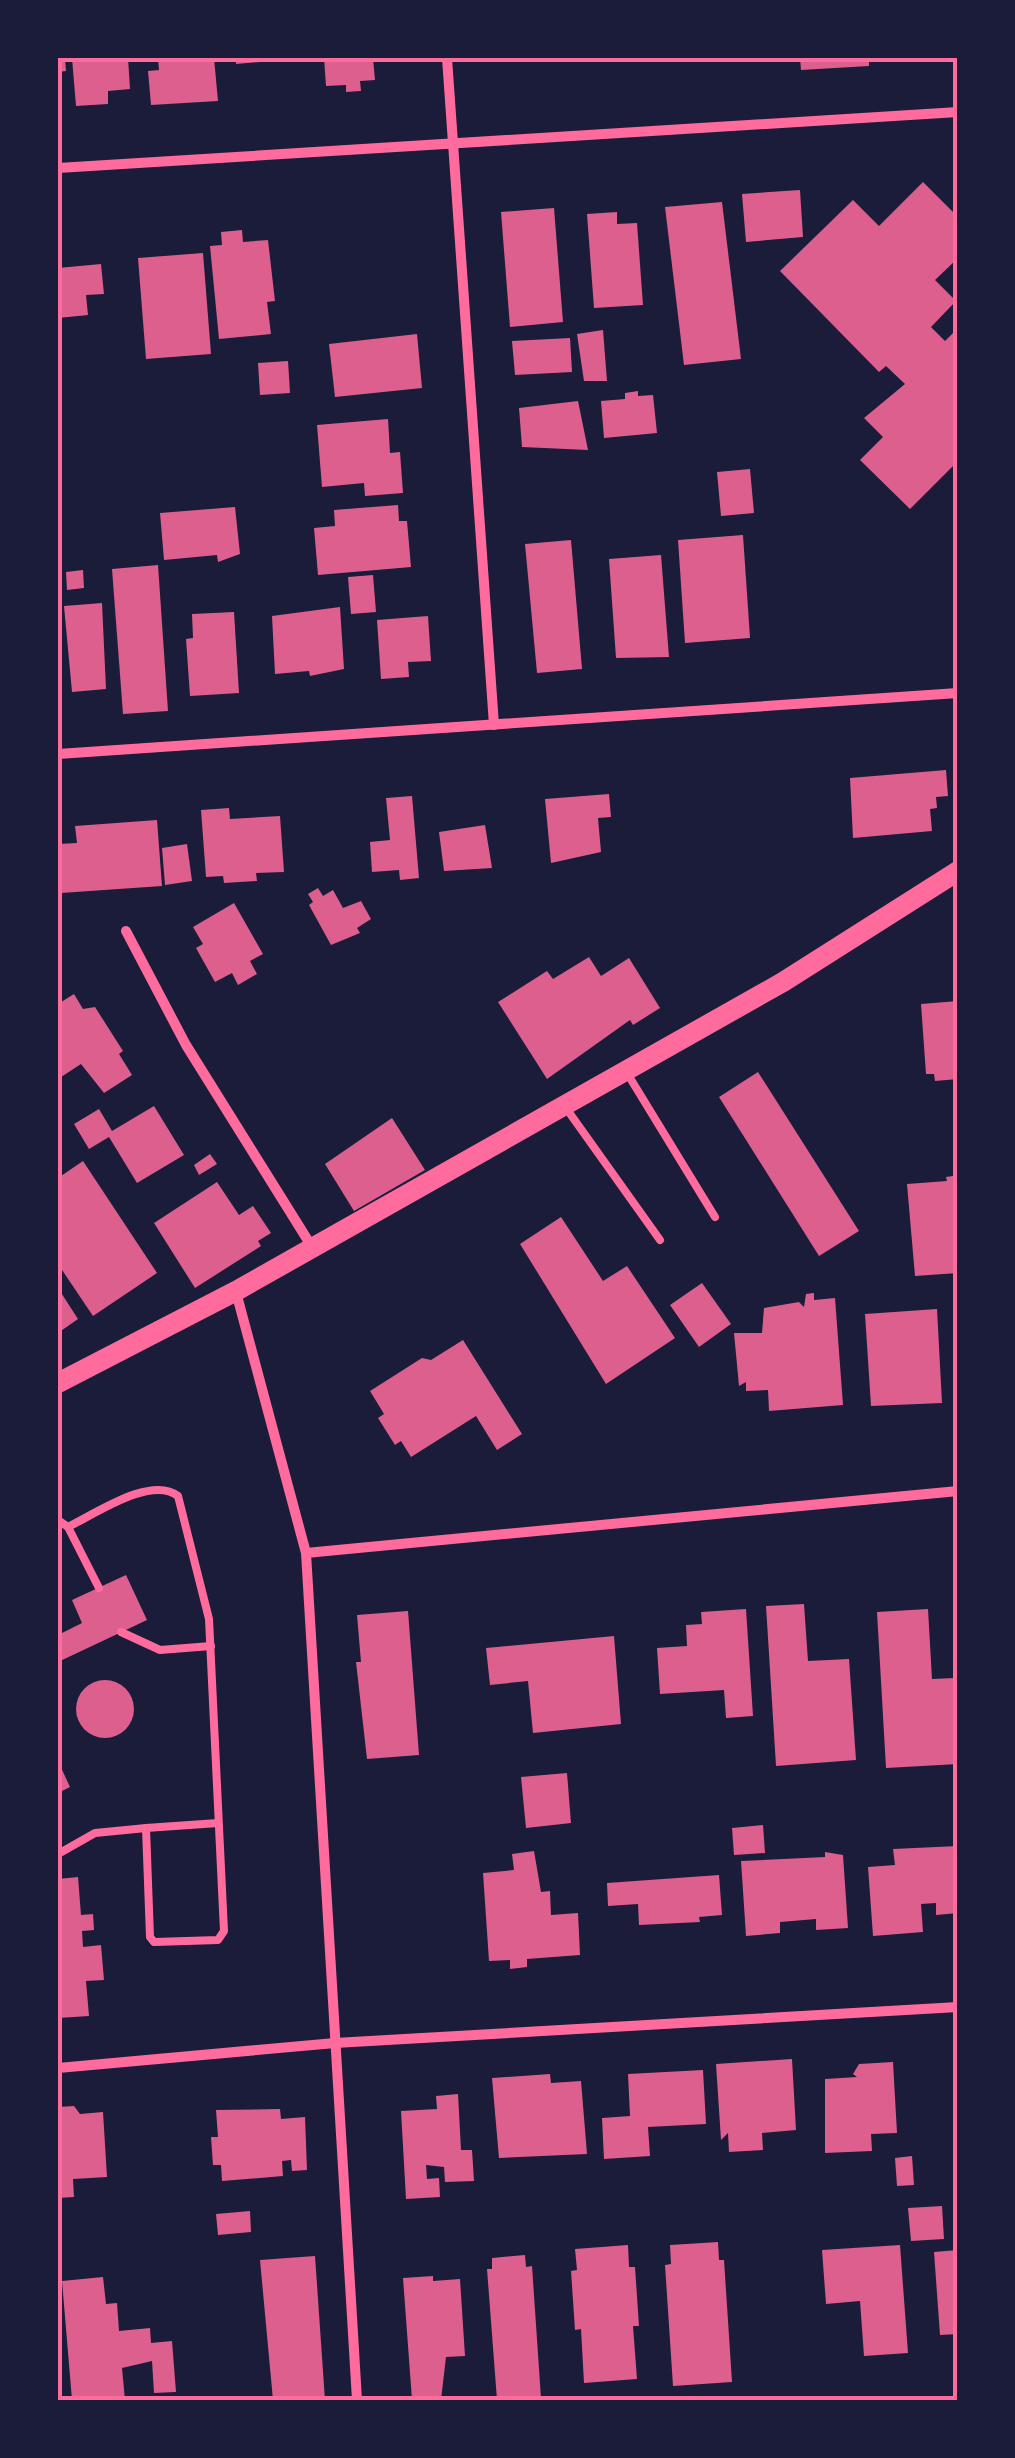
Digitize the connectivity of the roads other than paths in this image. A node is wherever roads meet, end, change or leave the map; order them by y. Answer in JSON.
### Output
{"nodes":[{"id":1,"x":448,"y":58,"type":"edge"},
{"id":2,"x":958,"y":112,"type":"edge"},
{"id":3,"x":454,"y":144,"type":"junction"},
{"id":4,"x":58,"y":168,"type":"edge"},
{"id":5,"x":958,"y":693,"type":"edge"},
{"id":6,"x":494,"y":725,"type":"junction"},
{"id":7,"x":58,"y":754,"type":"edge"},
{"id":8,"x":958,"y":871,"type":"edge"},
{"id":9,"x":126,"y":931,"type":"dead end"},
{"id":10,"x":625,"y":1069,"type":"junction"},
{"id":11,"x":563,"y":1104,"type":"junction"},
{"id":12,"x":715,"y":1217,"type":"dead end"},
{"id":13,"x":660,"y":1240,"type":"dead end"},
{"id":14,"x":312,"y":1247,"type":"junction"},
{"id":15,"x":236,"y":1291,"type":"junction"},
{"id":16,"x":58,"y":1382,"type":"edge"},
{"id":17,"x":958,"y":1491,"type":"edge"},
{"id":18,"x":58,"y":1520,"type":"edge"},
{"id":19,"x":68,"y":1526,"type":"junction"},
{"id":20,"x":306,"y":1554,"type":"junction"},
{"id":21,"x":99,"y":1588,"type":"dead end"},
{"id":22,"x":121,"y":1632,"type":"dead end"},
{"id":23,"x":211,"y":1646,"type":"junction"},
{"id":24,"x":218,"y":1823,"type":"junction"},
{"id":25,"x":146,"y":1828,"type":"junction"},
{"id":26,"x":58,"y":1854,"type":"edge"},
{"id":27,"x":958,"y":2007,"type":"edge"},
{"id":28,"x":335,"y":2043,"type":"junction"},
{"id":29,"x":58,"y":2068,"type":"edge"},
{"id":30,"x":357,"y":2400,"type":"edge"}],
"edges":[{"from":1,"to":3,"type":"street"},
{"from":2,"to":3,"type":"street"},
{"from":3,"to":4,"type":"street"},
{"from":3,"to":6,"type":"street"},
{"from":5,"to":6,"type":"street"},
{"from":6,"to":7,"type":"street"},
{"from":8,"to":10,"type":"main road"},
{"from":9,"to":14,"type":"street"},
{"from":10,"to":11,"type":"main road"},
{"from":10,"to":12,"type":"lane"},
{"from":11,"to":13,"type":"lane"},
{"from":11,"to":14,"type":"main road"},
{"from":14,"to":15,"type":"main road"},
{"from":15,"to":16,"type":"main road"},
{"from":15,"to":20,"type":"street"},
{"from":17,"to":20,"type":"street"},
{"from":18,"to":19,"type":"lane"},
{"from":19,"to":21,"type":"lane"},
{"from":19,"to":23,"type":"lane"},
{"from":20,"to":28,"type":"street"},
{"from":22,"to":23,"type":"lane"},
{"from":23,"to":24,"type":"lane"},
{"from":24,"to":25,"type":"lane"},
{"from":24,"to":25,"type":"lane"},
{"from":25,"to":26,"type":"lane"},
{"from":27,"to":28,"type":"street"},
{"from":28,"to":29,"type":"street"},
{"from":28,"to":30,"type":"street"}]}
